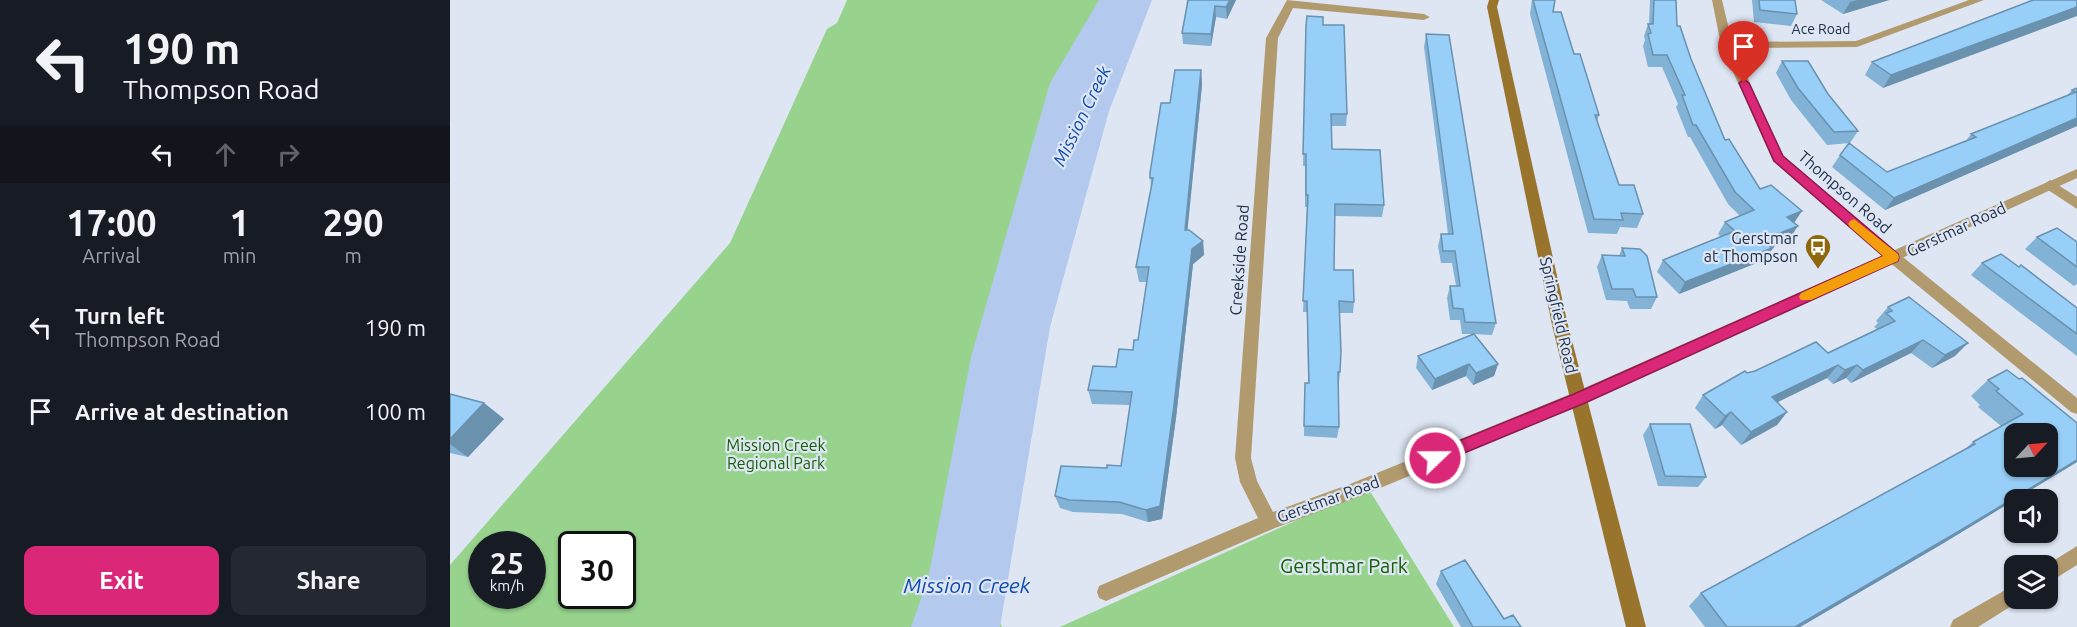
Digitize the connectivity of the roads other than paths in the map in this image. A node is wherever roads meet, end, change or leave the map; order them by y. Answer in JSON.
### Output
{"nodes":[{"id":1,"x":1494,"y":0,"type":"edge"},
{"id":2,"x":1717,"y":0,"type":"edge"},
{"id":3,"x":1979,"y":0,"type":"edge"},
{"id":4,"x":1291,"y":2,"type":"edge"},
{"id":5,"x":1424,"y":16,"type":"dead end"},
{"id":6,"x":1727,"y":45,"type":"junction"},
{"id":7,"x":2077,"y":173,"type":"edge"},
{"id":8,"x":2050,"y":185,"type":"junction"},
{"id":9,"x":2077,"y":204,"type":"edge"},
{"id":10,"x":1893,"y":257,"type":"junction"},
{"id":11,"x":1579,"y":398,"type":"junction"},
{"id":12,"x":2077,"y":407,"type":"edge"},
{"id":13,"x":1269,"y":522,"type":"junction"},
{"id":14,"x":2077,"y":555,"type":"edge"},
{"id":15,"x":2058,"y":567,"type":"edge"},
{"id":16,"x":1106,"y":592,"type":"dead end"},
{"id":17,"x":2004,"y":603,"type":"edge"},
{"id":18,"x":1982,"y":622,"type":"edge"},
{"id":19,"x":1636,"y":627,"type":"edge"},
{"id":20,"x":1960,"y":627,"type":"edge"}],
"edges":[{"from":1,"to":11,"type":"main road","name":"Springfield Road"},
{"from":2,"to":6,"type":"street","name":"Thompson Road"},
{"from":3,"to":6,"type":"street","name":"Ace Road"},
{"from":4,"to":5,"type":"street"},
{"from":4,"to":13,"type":"street","name":"Creekside Road"},
{"from":6,"to":10,"type":"street","name":"Thompson Road"},
{"from":7,"to":8,"type":"street","name":"Gerstmar Road"},
{"from":8,"to":9,"type":"street"},
{"from":8,"to":10,"type":"street","name":"Gerstmar Road"},
{"from":10,"to":11,"type":"street","name":"Gerstmar Road"},
{"from":10,"to":12,"type":"street","name":"Thompson Road"},
{"from":11,"to":13,"type":"street","name":"Gerstmar Road"},
{"from":11,"to":19,"type":"main road","name":"Springfield Road"},
{"from":13,"to":16,"type":"street","name":"Gerstmar Road"},
{"from":14,"to":15,"type":"street"},
{"from":17,"to":18,"type":"street"},
{"from":18,"to":20,"type":"street"}]}
